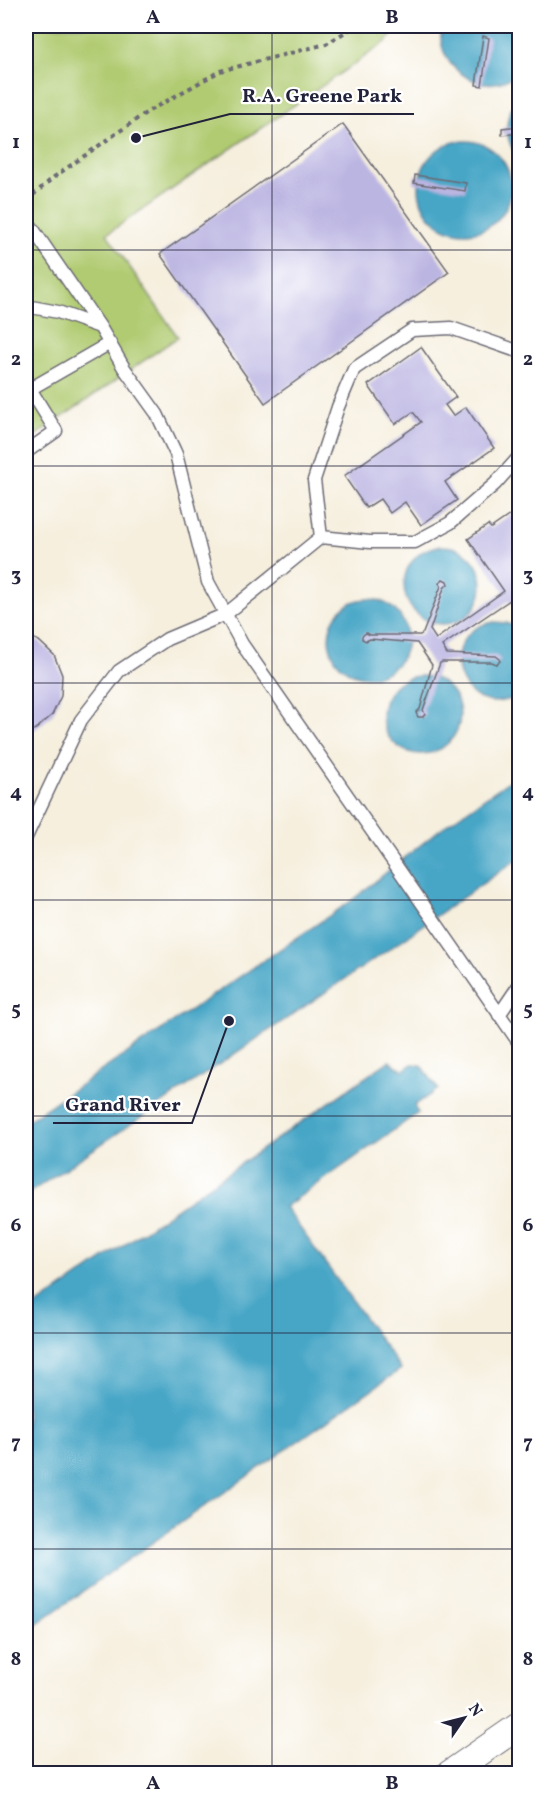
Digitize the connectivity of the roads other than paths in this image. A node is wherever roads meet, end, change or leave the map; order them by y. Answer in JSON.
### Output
{"nodes":[{"id":1,"x":26,"y":219,"type":"edge"},
{"id":2,"x":26,"y":306,"type":"edge"},
{"id":3,"x":100,"y":327,"type":"junction"},
{"id":4,"x":110,"y":343,"type":"junction"},
{"id":5,"x":519,"y":352,"type":"edge"},
{"id":6,"x":28,"y":386,"type":"edge"},
{"id":7,"x":26,"y":452,"type":"edge"},
{"id":8,"x":519,"y":456,"type":"edge"},
{"id":9,"x":321,"y":537,"type":"junction"},
{"id":10,"x":226,"y":614,"type":"junction"},
{"id":11,"x":26,"y":837,"type":"edge"},
{"id":12,"x":519,"y":984,"type":"edge"},
{"id":13,"x":499,"y":1015,"type":"junction"},
{"id":14,"x":519,"y":1044,"type":"edge"},
{"id":15,"x":519,"y":1725,"type":"edge"},
{"id":16,"x":449,"y":1773,"type":"edge"}],
"edges":[{"from":1,"to":3,"type":"lane"},
{"from":2,"to":3,"type":"lane"},
{"from":3,"to":4,"type":"lane"},
{"from":4,"to":6,"type":"lane"},
{"from":4,"to":10,"type":"lane"},
{"from":5,"to":9,"type":"lane"},
{"from":6,"to":7,"type":"lane"},
{"from":8,"to":9,"type":"lane"},
{"from":9,"to":10,"type":"lane"},
{"from":10,"to":11,"type":"lane"},
{"from":10,"to":13,"type":"lane"},
{"from":12,"to":13,"type":"lane"},
{"from":13,"to":14,"type":"lane"},
{"from":15,"to":16,"type":"street"}]}
